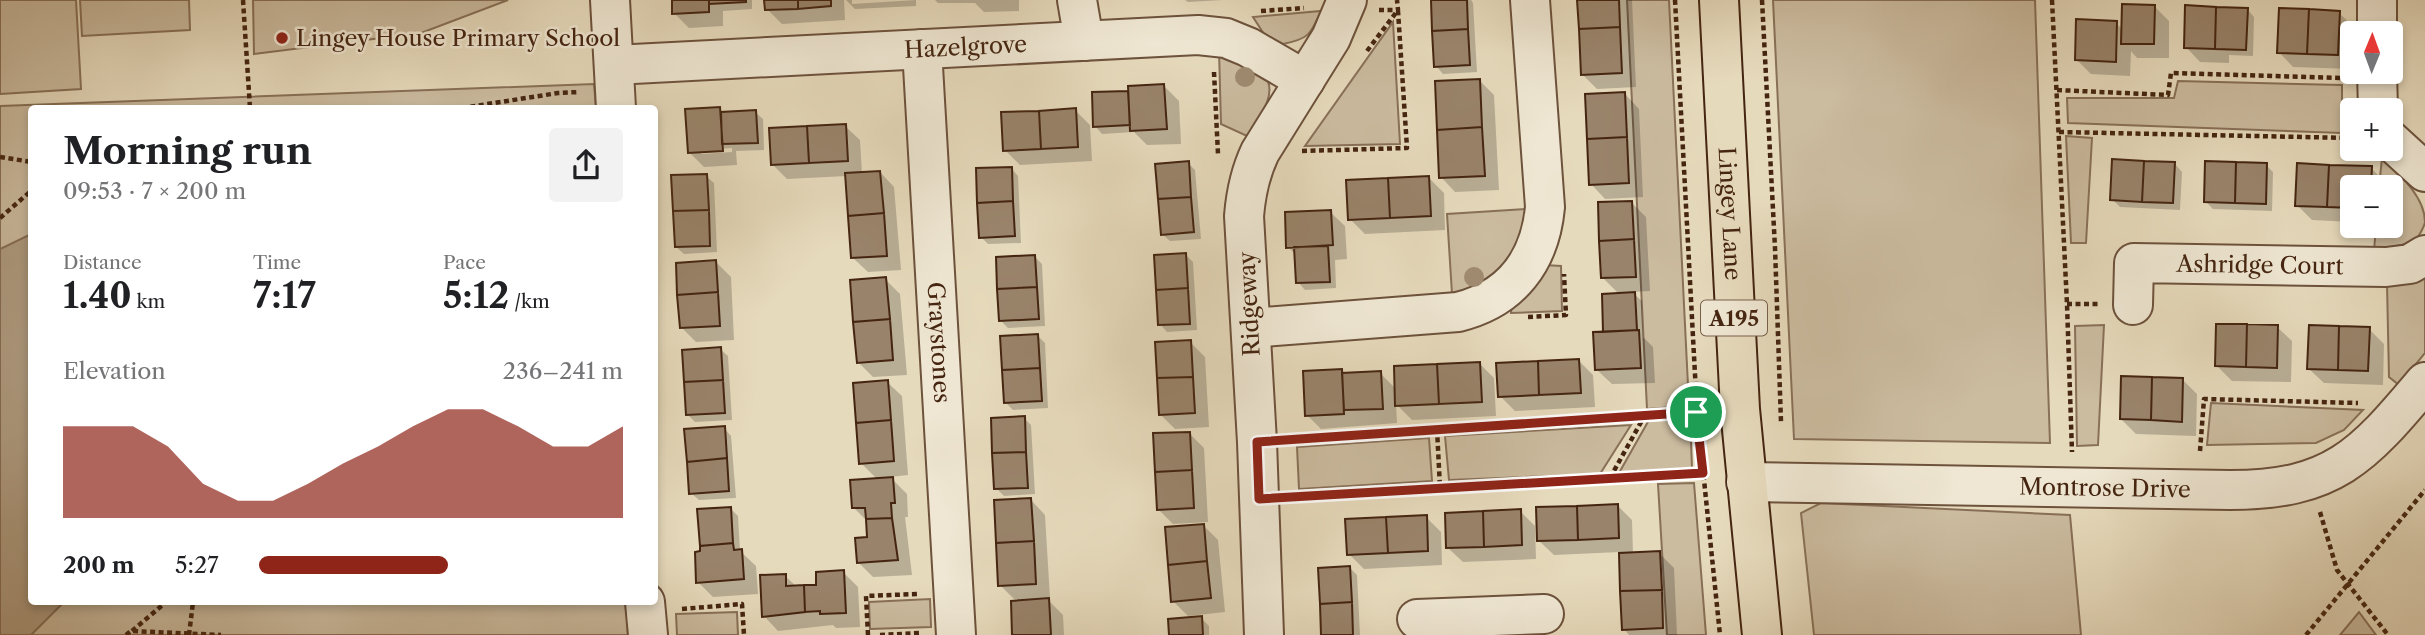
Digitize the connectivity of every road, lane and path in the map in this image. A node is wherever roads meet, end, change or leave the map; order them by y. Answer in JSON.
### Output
{"nodes":[{"id":1,"x":243,"y":0,"type":"edge"},
{"id":2,"x":610,"y":0,"type":"edge"},
{"id":3,"x":1077,"y":0,"type":"edge"},
{"id":4,"x":1347,"y":0,"type":"edge"},
{"id":5,"x":1530,"y":0,"type":"edge"},
{"id":6,"x":1675,"y":0,"type":"edge"},
{"id":7,"x":1720,"y":0,"type":"edge"},
{"id":8,"x":1762,"y":0,"type":"edge"},
{"id":9,"x":2052,"y":0,"type":"edge"},
{"id":10,"x":2377,"y":0,"type":"edge"},
{"id":11,"x":1398,"y":10,"type":"dead end"},
{"id":12,"x":2377,"y":21,"type":"edge"},
{"id":13,"x":1084,"y":41,"type":"junction"},
{"id":14,"x":922,"y":49,"type":"junction"},
{"id":15,"x":1305,"y":80,"type":"junction"},
{"id":16,"x":2377,"y":87,"type":"edge"},
{"id":17,"x":615,"y":88,"type":"edge"},
{"id":18,"x":2057,"y":90,"type":"junction"},
{"id":19,"x":250,"y":105,"type":"edge"},
{"id":20,"x":481,"y":105,"type":"edge"},
{"id":21,"x":2059,"y":132,"type":"junction"},
{"id":22,"x":2340,"y":138,"type":"edge"},
{"id":23,"x":1260,"y":152,"type":"junction"},
{"id":24,"x":2403,"y":152,"type":"edge"},
{"id":25,"x":0,"y":157,"type":"edge"},
{"id":26,"x":28,"y":161,"type":"edge"},
{"id":27,"x":2425,"y":172,"type":"edge"},
{"id":28,"x":28,"y":194,"type":"edge"},
{"id":29,"x":0,"y":218,"type":"edge"},
{"id":30,"x":2425,"y":255,"type":"edge"},
{"id":31,"x":2133,"y":305,"type":"dead end"},
{"id":32,"x":1251,"y":328,"type":"junction"},
{"id":33,"x":2416,"y":393,"type":"edge"},
{"id":34,"x":1696,"y":412,"type":"junction"},
{"id":35,"x":1645,"y":415,"type":"junction"},
{"id":36,"x":1437,"y":429,"type":"junction"},
{"id":37,"x":1257,"y":442,"type":"junction"},
{"id":38,"x":2200,"y":450,"type":"dead end"},
{"id":39,"x":1703,"y":473,"type":"junction"},
{"id":40,"x":1609,"y":478,"type":"junction"},
{"id":41,"x":2312,"y":480,"type":"junction"},
{"id":42,"x":1746,"y":482,"type":"junction"},
{"id":43,"x":1785,"y":484,"type":"junction"},
{"id":44,"x":1440,"y":488,"type":"junction"},
{"id":45,"x":2073,"y":488,"type":"junction"},
{"id":46,"x":2425,"y":490,"type":"edge"},
{"id":47,"x":1259,"y":499,"type":"junction"},
{"id":48,"x":2349,"y":584,"type":"junction"},
{"id":49,"x":953,"y":592,"type":"junction"},
{"id":50,"x":162,"y":605,"type":"edge"},
{"id":51,"x":193,"y":605,"type":"edge"},
{"id":52,"x":1544,"y":614,"type":"dead end"},
{"id":53,"x":647,"y":616,"type":"edge"},
{"id":54,"x":1438,"y":624,"type":"edge"},
{"id":55,"x":129,"y":633,"type":"edge"},
{"id":56,"x":189,"y":635,"type":"edge"},
{"id":57,"x":221,"y":635,"type":"edge"},
{"id":58,"x":744,"y":635,"type":"edge"},
{"id":59,"x":868,"y":635,"type":"edge"},
{"id":60,"x":956,"y":635,"type":"edge"},
{"id":61,"x":1264,"y":635,"type":"edge"},
{"id":62,"x":1720,"y":635,"type":"edge"},
{"id":63,"x":1762,"y":635,"type":"edge"},
{"id":64,"x":2306,"y":635,"type":"edge"},
{"id":65,"x":2388,"y":635,"type":"edge"}],
"edges":[{"from":1,"to":19,"type":"path"},
{"from":2,"to":17,"type":"street"},
{"from":3,"to":13,"type":"street"},
{"from":4,"to":15,"type":"street","name":"Ridgeway"},
{"from":5,"to":32,"type":"street"},
{"from":6,"to":34,"type":"path"},
{"from":7,"to":42,"type":"main road","name":"Lingey Lane","number":"A195"},
{"from":8,"to":43,"type":"path"},
{"from":9,"to":18,"type":"path"},
{"from":10,"to":12,"type":"street"},
{"from":11,"to":23,"type":"path"},
{"from":13,"to":14,"type":"street","name":"Hazelgrove"},
{"from":13,"to":15,"type":"street","name":"Hazelgrove"},
{"from":14,"to":17,"type":"street","name":"Hazelgrove"},
{"from":14,"to":49,"type":"street","name":"Graystones"},
{"from":15,"to":23,"type":"street","name":"Ridgeway"},
{"from":16,"to":18,"type":"path"},
{"from":17,"to":20,"type":"path"},
{"from":18,"to":21,"type":"path"},
{"from":21,"to":22,"type":"path"},
{"from":21,"to":45,"type":"path"},
{"from":23,"to":32,"type":"street","name":"Ridgeway"},
{"from":24,"to":27,"type":"street"},
{"from":25,"to":26,"type":"path"},
{"from":28,"to":29,"type":"path"},
{"from":30,"to":31,"type":"street","name":"Ashridge Court"},
{"from":32,"to":37,"type":"street","name":"Ridgeway"},
{"from":33,"to":38,"type":"path"},
{"from":33,"to":41,"type":"street","name":"Montrose Drive"},
{"from":34,"to":35,"type":"path"},
{"from":34,"to":39,"type":"path"},
{"from":35,"to":36,"type":"path"},
{"from":35,"to":40,"type":"path"},
{"from":36,"to":37,"type":"path"},
{"from":36,"to":44,"type":"path"},
{"from":37,"to":47,"type":"street","name":"Ridgeway"},
{"from":39,"to":40,"type":"path"},
{"from":39,"to":62,"type":"path"},
{"from":40,"to":44,"type":"path"},
{"from":41,"to":45,"type":"street","name":"Montrose Drive"},
{"from":41,"to":48,"type":"path"},
{"from":42,"to":43,"type":"street","name":"Montrose Drive"},
{"from":42,"to":63,"type":"main road","name":"Lingey Lane","number":"A195"},
{"from":43,"to":45,"type":"street","name":"Montrose Drive"},
{"from":44,"to":47,"type":"path"},
{"from":46,"to":48,"type":"path"},
{"from":47,"to":61,"type":"street","name":"Ridgeway"},
{"from":48,"to":64,"type":"path"},
{"from":48,"to":65,"type":"path"},
{"from":49,"to":59,"type":"path"},
{"from":49,"to":60,"type":"street","name":"Graystones"},
{"from":50,"to":55,"type":"path"},
{"from":51,"to":56,"type":"path"},
{"from":52,"to":54,"type":"street"},
{"from":53,"to":58,"type":"path"},
{"from":55,"to":56,"type":"path"},
{"from":56,"to":57,"type":"path"}]}
